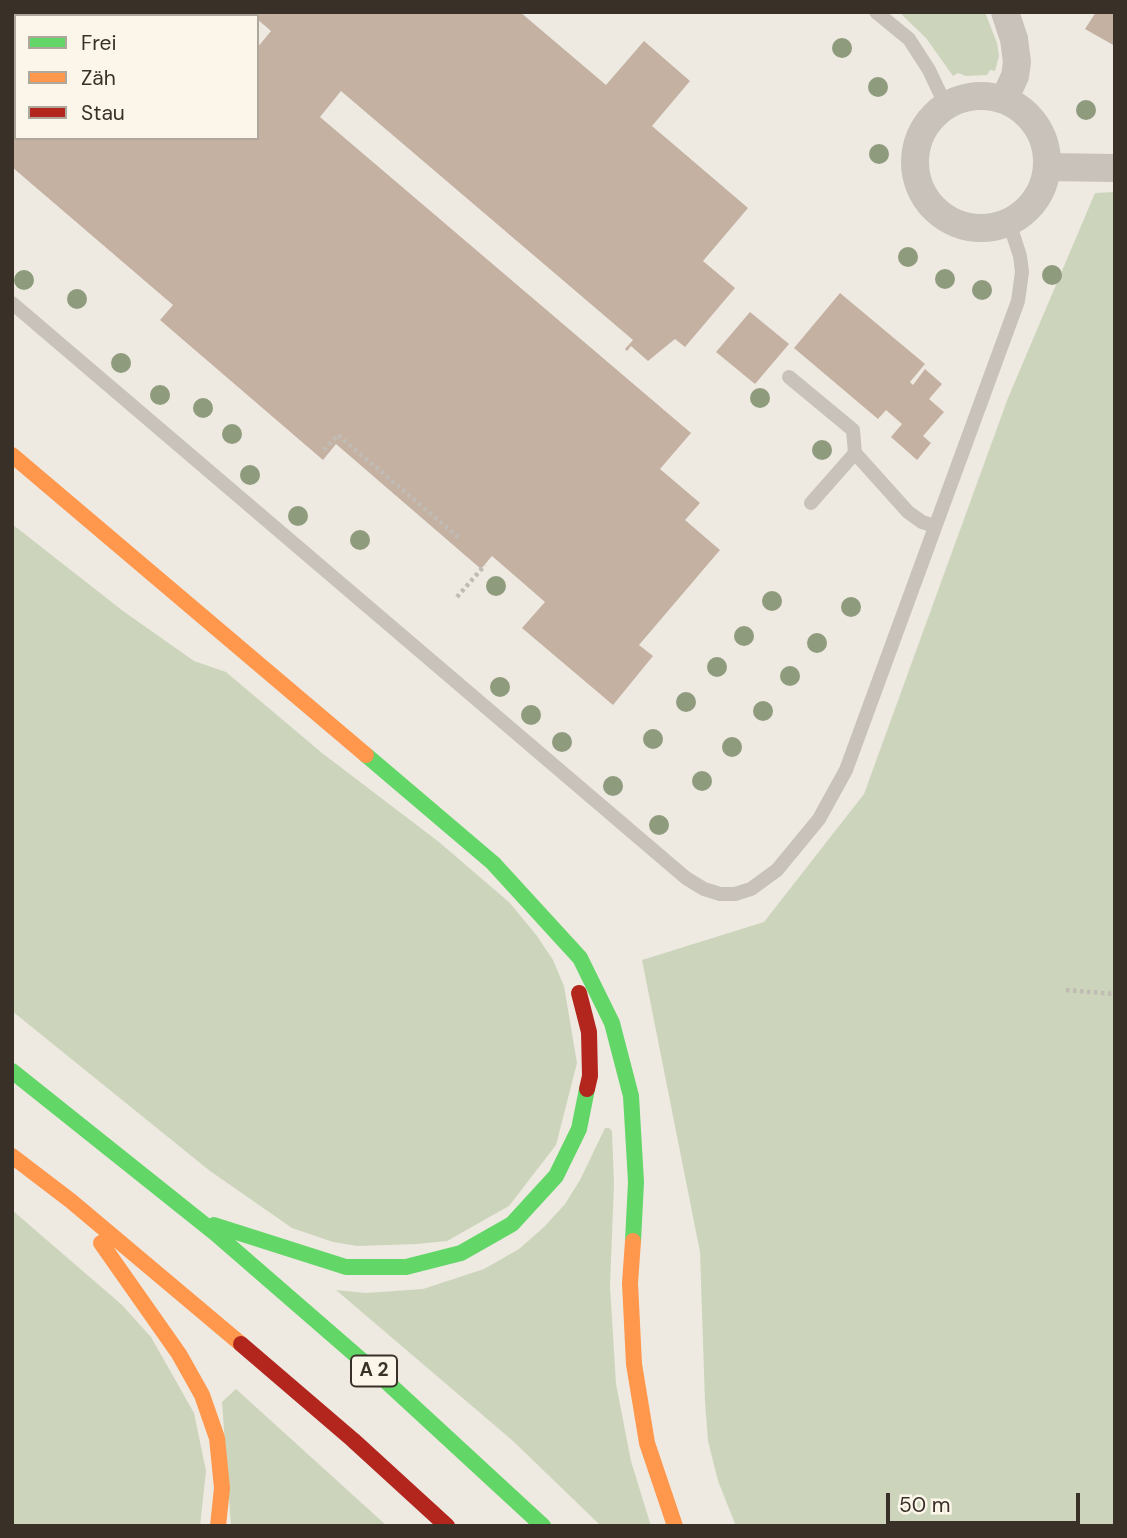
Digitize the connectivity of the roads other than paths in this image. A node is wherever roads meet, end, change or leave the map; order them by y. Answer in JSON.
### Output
{"nodes":[{"id":1,"x":876,"y":12,"type":"edge"},
{"id":2,"x":1005,"y":12,"type":"edge"},
{"id":3,"x":1004,"y":100,"type":"junction"},
{"id":4,"x":946,"y":106,"type":"junction"},
{"id":5,"x":1047,"y":167,"type":"junction"},
{"id":6,"x":1115,"y":168,"type":"edge"},
{"id":7,"x":1009,"y":222,"type":"junction"},
{"id":8,"x":12,"y":303,"type":"edge"},
{"id":9,"x":789,"y":377,"type":"dead end"},
{"id":10,"x":855,"y":453,"type":"junction"},
{"id":11,"x":12,"y":455,"type":"edge"},
{"id":12,"x":811,"y":503,"type":"dead end"},
{"id":13,"x":935,"y":526,"type":"junction"},
{"id":14,"x":125,"y":571,"type":"dead end"},
{"id":15,"x":269,"y":673,"type":"junction"},
{"id":16,"x":549,"y":924,"type":"junction"},
{"id":17,"x":12,"y":1071,"type":"edge"},
{"id":18,"x":12,"y":1156,"type":"edge"},
{"id":19,"x":71,"y":1201,"type":"junction"},
{"id":20,"x":200,"y":1221,"type":"junction"},
{"id":21,"x":218,"y":1526,"type":"edge"},
{"id":22,"x":447,"y":1526,"type":"edge"},
{"id":23,"x":543,"y":1526,"type":"edge"},
{"id":24,"x":676,"y":1526,"type":"edge"}],
"edges":[{"from":1,"to":4,"type":"lane"},
{"from":2,"to":3,"type":"street"},
{"from":3,"to":4,"type":"street"},
{"from":3,"to":5,"type":"street"},
{"from":4,"to":7,"type":"street"},
{"from":5,"to":6,"type":"street"},
{"from":5,"to":7,"type":"street"},
{"from":7,"to":13,"type":"lane"},
{"from":8,"to":13,"type":"lane"},
{"from":9,"to":10,"type":"lane"},
{"from":10,"to":12,"type":"lane"},
{"from":10,"to":13,"type":"lane"},
{"from":11,"to":15,"type":"highway"},
{"from":14,"to":15,"type":"highway"},
{"from":15,"to":16,"type":"highway"},
{"from":16,"to":20,"type":"highway"},
{"from":16,"to":24,"type":"highway"},
{"from":17,"to":20,"type":"highway","number":"A 2"},
{"from":18,"to":19,"type":"highway"},
{"from":19,"to":21,"type":"highway"},
{"from":19,"to":22,"type":"highway"},
{"from":20,"to":23,"type":"highway","number":"A 2"}]}
